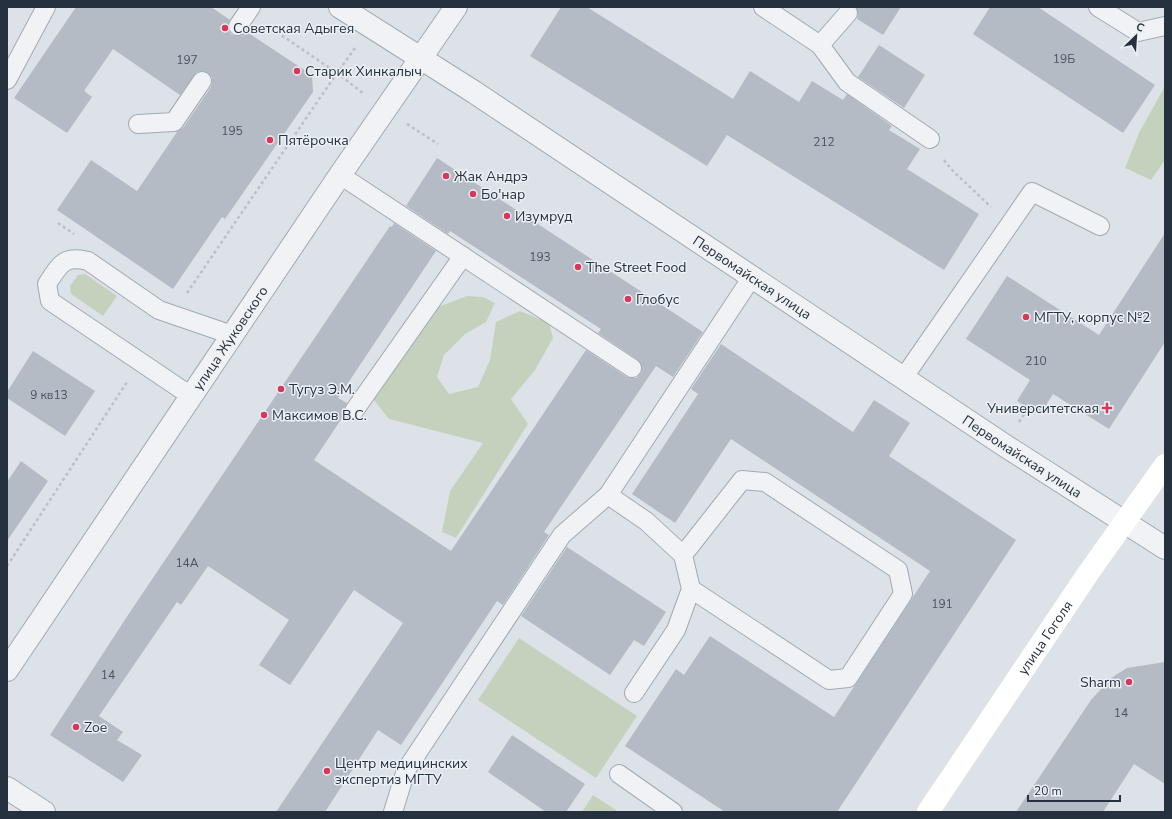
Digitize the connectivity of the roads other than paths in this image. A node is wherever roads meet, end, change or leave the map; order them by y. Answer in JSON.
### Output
{"nodes":[{"id":1,"x":46,"y":7,"type":"edge"},
{"id":2,"x":340,"y":7,"type":"edge"},
{"id":3,"x":456,"y":7,"type":"edge"},
{"id":4,"x":763,"y":7,"type":"edge"},
{"id":5,"x":1098,"y":7,"type":"edge"},
{"id":6,"x":848,"y":13,"type":"dead end"},
{"id":7,"x":1165,"y":26,"type":"edge"},
{"id":8,"x":820,"y":45,"type":"junction"},
{"id":9,"x":420,"y":58,"type":"junction"},
{"id":10,"x":7,"y":80,"type":"edge"},
{"id":11,"x":202,"y":80,"type":"dead end"},
{"id":12,"x":138,"y":124,"type":"dead end"},
{"id":13,"x":930,"y":139,"type":"road end"},
{"id":14,"x":340,"y":175,"type":"junction"},
{"id":15,"x":1100,"y":226,"type":"dead end"},
{"id":16,"x":463,"y":256,"type":"junction"},
{"id":17,"x":752,"y":277,"type":"junction"},
{"id":18,"x":232,"y":335,"type":"junction"},
{"id":19,"x":632,"y":368,"type":"dead end"},
{"id":20,"x":904,"y":377,"type":"junction"},
{"id":21,"x":191,"y":396,"type":"junction"},
{"id":22,"x":354,"y":411,"type":"dead end"},
{"id":23,"x":1165,"y":465,"type":"edge"},
{"id":24,"x":608,"y":495,"type":"junction"},
{"id":25,"x":1124,"y":522,"type":"junction"},
{"id":26,"x":1165,"y":548,"type":"edge"},
{"id":27,"x":683,"y":555,"type":"junction"},
{"id":28,"x":691,"y":589,"type":"junction"},
{"id":29,"x":7,"y":670,"type":"edge"},
{"id":30,"x":634,"y":693,"type":"dead end"},
{"id":31,"x":619,"y":774,"type":"dead end"},
{"id":32,"x":7,"y":788,"type":"edge"},
{"id":33,"x":44,"y":812,"type":"edge"},
{"id":34,"x":393,"y":812,"type":"edge"},
{"id":35,"x":673,"y":812,"type":"edge"},
{"id":36,"x":928,"y":812,"type":"edge"}],
"edges":[{"from":1,"to":10,"type":"lane"},
{"from":2,"to":9,"type":"street","name":"Первомайская улица"},
{"from":3,"to":9,"type":"street","name":"улица Жуковского"},
{"from":4,"to":8,"type":"lane"},
{"from":5,"to":7,"type":"lane"},
{"from":6,"to":8,"type":"lane"},
{"from":8,"to":13,"type":"lane"},
{"from":9,"to":14,"type":"street","name":"улица Жуковского"},
{"from":9,"to":17,"type":"street","name":"Первомайская улица"},
{"from":11,"to":12,"type":"lane"},
{"from":14,"to":16,"type":"lane"},
{"from":14,"to":18,"type":"street","name":"улица Жуковского"},
{"from":15,"to":20,"type":"lane"},
{"from":16,"to":19,"type":"lane"},
{"from":16,"to":22,"type":"lane"},
{"from":17,"to":20,"type":"street","name":"Первомайская улица"},
{"from":17,"to":24,"type":"lane"},
{"from":18,"to":21,"type":"street","name":"улица Жуковского"},
{"from":18,"to":21,"type":"lane"},
{"from":20,"to":25,"type":"street","name":"Первомайская улица"},
{"from":21,"to":29,"type":"street","name":"улица Жуковского"},
{"from":23,"to":25,"type":"main road","name":"улица Гоголя"},
{"from":24,"to":27,"type":"lane"},
{"from":24,"to":34,"type":"lane"},
{"from":25,"to":26,"type":"street","name":"Первомайская улица"},
{"from":25,"to":36,"type":"main road","name":"улица Гоголя"},
{"from":27,"to":28,"type":"lane"},
{"from":27,"to":28,"type":"lane"},
{"from":28,"to":30,"type":"lane"},
{"from":31,"to":35,"type":"lane"},
{"from":32,"to":33,"type":"street"}]}
